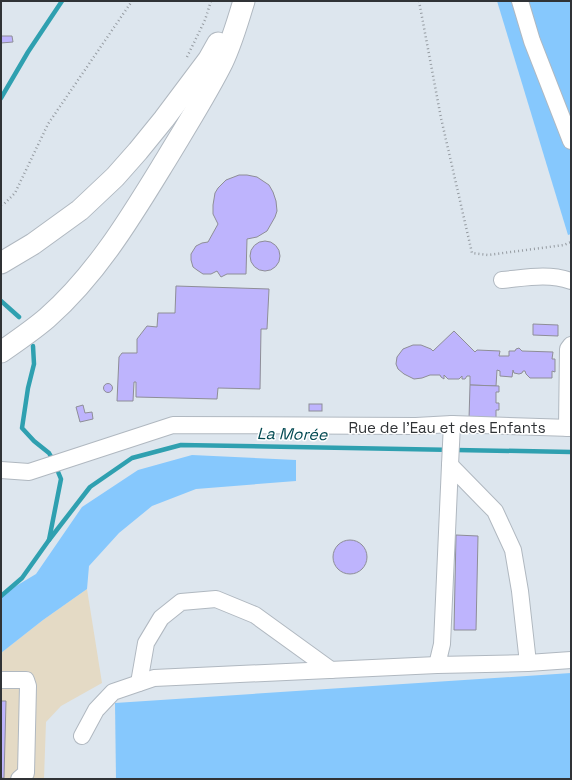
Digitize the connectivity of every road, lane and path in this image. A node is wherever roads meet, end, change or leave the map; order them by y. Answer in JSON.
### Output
{"nodes":[{"id":1,"x":132,"y":1,"type":"edge"},
{"id":2,"x":211,"y":1,"type":"edge"},
{"id":3,"x":243,"y":1,"type":"edge"},
{"id":4,"x":418,"y":1,"type":"edge"},
{"id":5,"x":520,"y":1,"type":"edge"},
{"id":6,"x":186,"y":59,"type":"dead end"},
{"id":7,"x":571,"y":141,"type":"edge"},
{"id":8,"x":2,"y":205,"type":"edge"},
{"id":9,"x":571,"y":242,"type":"edge"},
{"id":10,"x":1,"y":263,"type":"edge"},
{"id":11,"x":502,"y":280,"type":"dead end"},
{"id":12,"x":571,"y":280,"type":"edge"},
{"id":13,"x":571,"y":345,"type":"edge"},
{"id":14,"x":1,"y":352,"type":"edge"},
{"id":15,"x":452,"y":424,"type":"junction"},
{"id":16,"x":569,"y":428,"type":"edge"},
{"id":17,"x":450,"y":465,"type":"junction"},
{"id":18,"x":1,"y":470,"type":"edge"},
{"id":19,"x":571,"y":660,"type":"edge"},
{"id":20,"x":528,"y":663,"type":"junction"},
{"id":21,"x":437,"y":666,"type":"junction"},
{"id":22,"x":331,"y":670,"type":"junction"},
{"id":23,"x":1,"y":680,"type":"edge"},
{"id":24,"x":140,"y":683,"type":"junction"},
{"id":25,"x":82,"y":736,"type":"dead end"},
{"id":26,"x":19,"y":779,"type":"edge"}],
"edges":[{"from":1,"to":8,"type":"path"},
{"from":2,"to":6,"type":"path"},
{"from":3,"to":10,"type":"main road"},
{"from":3,"to":14,"type":"main road"},
{"from":4,"to":9,"type":"path"},
{"from":5,"to":7,"type":"street"},
{"from":11,"to":12,"type":"street"},
{"from":13,"to":16,"type":"street"},
{"from":15,"to":16,"type":"street","name":"Rue de l'Eau et des Enfants"},
{"from":15,"to":17,"type":"street"},
{"from":15,"to":18,"type":"street","name":"Rue de l'Eau et des Enfants"},
{"from":17,"to":20,"type":"street"},
{"from":17,"to":21,"type":"street"},
{"from":19,"to":20,"type":"street"},
{"from":20,"to":21,"type":"street"},
{"from":21,"to":22,"type":"street"},
{"from":22,"to":24,"type":"street"},
{"from":22,"to":24,"type":"street"},
{"from":23,"to":26,"type":"street"},
{"from":24,"to":25,"type":"street"}]}
